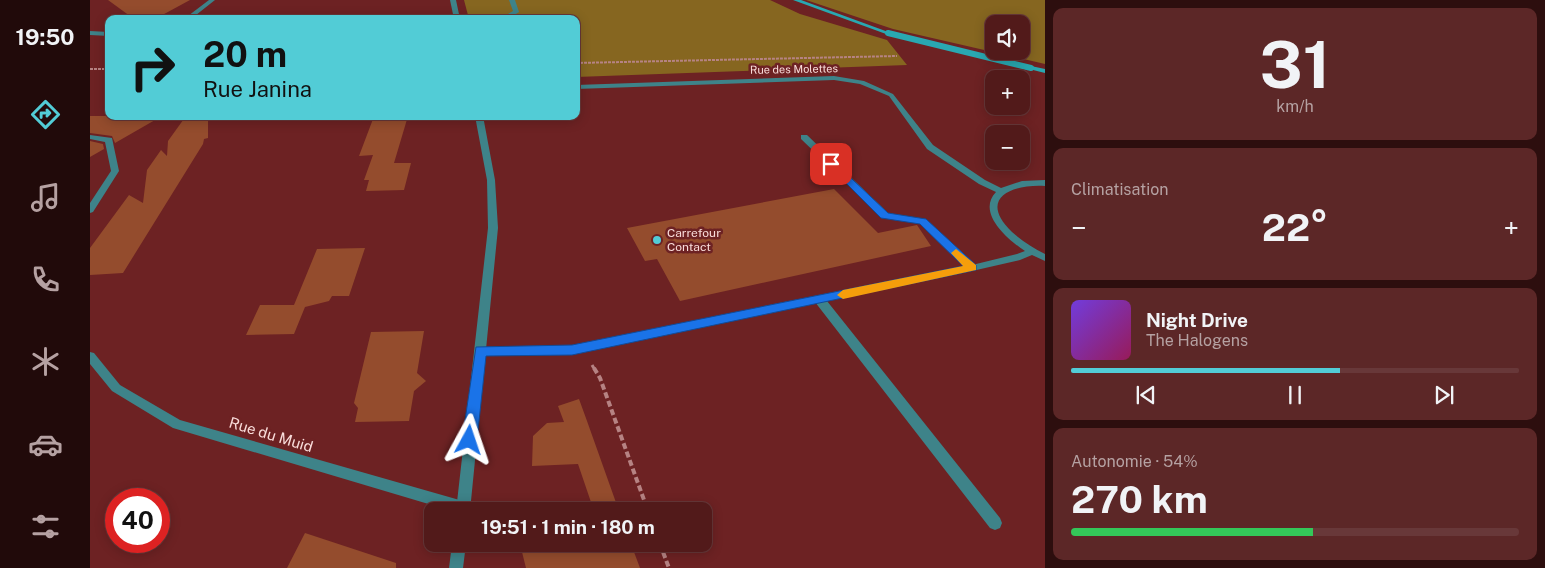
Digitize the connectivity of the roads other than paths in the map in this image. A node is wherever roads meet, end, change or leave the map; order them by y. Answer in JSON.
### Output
{"nodes":[{"id":1,"x":212,"y":0,"type":"edge"},
{"id":2,"x":453,"y":0,"type":"edge"},
{"id":3,"x":512,"y":0,"type":"edge"},
{"id":4,"x":796,"y":0,"type":"edge"},
{"id":5,"x":192,"y":15,"type":"edge"},
{"id":6,"x":457,"y":15,"type":"edge"},
{"id":7,"x":510,"y":15,"type":"edge"},
{"id":8,"x":90,"y":33,"type":"edge"},
{"id":9,"x":105,"y":34,"type":"edge"},
{"id":10,"x":1045,"y":71,"type":"edge"},
{"id":11,"x":580,"y":87,"type":"edge"},
{"id":12,"x":480,"y":120,"type":"edge"},
{"id":13,"x":90,"y":137,"type":"edge"},
{"id":14,"x":804,"y":138,"type":"dead end"},
{"id":15,"x":1045,"y":183,"type":"edge"},
{"id":16,"x":1000,"y":191,"type":"junction"},
{"id":17,"x":90,"y":210,"type":"edge"},
{"id":18,"x":1032,"y":252,"type":"junction"},
{"id":19,"x":1045,"y":258,"type":"edge"},
{"id":20,"x":972,"y":268,"type":"junction"},
{"id":21,"x":819,"y":300,"type":"junction"},
{"id":22,"x":480,"y":351,"type":"junction"},
{"id":23,"x":90,"y":356,"type":"edge"},
{"id":24,"x":436,"y":502,"type":"edge"},
{"id":25,"x":464,"y":502,"type":"edge"},
{"id":26,"x":995,"y":522,"type":"dead end"},
{"id":27,"x":458,"y":552,"type":"edge"},
{"id":28,"x":456,"y":568,"type":"edge"}],
"edges":[{"from":1,"to":5,"type":"street"},
{"from":2,"to":6,"type":"street"},
{"from":3,"to":7,"type":"street"},
{"from":4,"to":10,"type":"main road","bridge":true},
{"from":8,"to":9,"type":"street"},
{"from":11,"to":16,"type":"street","name":"Rue des Molettes"},
{"from":12,"to":22,"type":"street"},
{"from":13,"to":17,"type":"street"},
{"from":14,"to":20,"type":"street"},
{"from":15,"to":16,"type":"street"},
{"from":16,"to":18,"type":"street"},
{"from":18,"to":19,"type":"street"},
{"from":18,"to":20,"type":"street"},
{"from":20,"to":21,"type":"street"},
{"from":21,"to":22,"type":"street"},
{"from":21,"to":26,"type":"street"},
{"from":22,"to":25,"type":"street"},
{"from":23,"to":24,"type":"street","name":"Rue du Muid"},
{"from":27,"to":28,"type":"street"}]}
